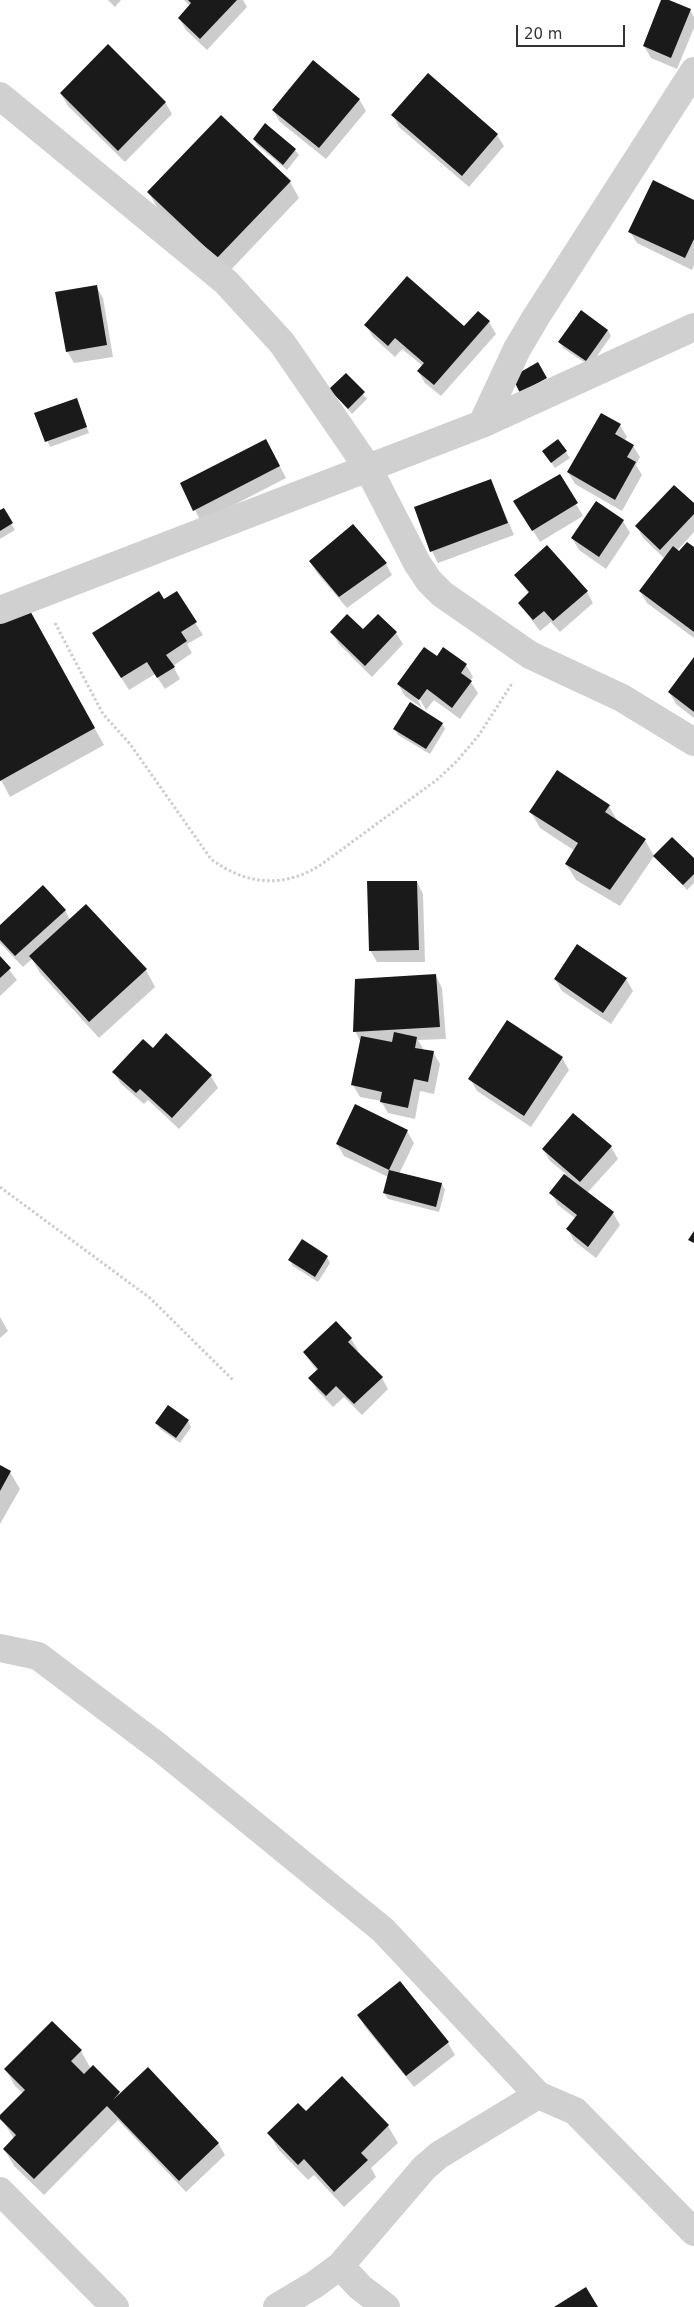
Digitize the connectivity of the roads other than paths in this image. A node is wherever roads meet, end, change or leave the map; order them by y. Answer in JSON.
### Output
{"nodes":[{"id":1,"x":694,"y":71,"type":"edge"},
{"id":2,"x":0,"y":96,"type":"edge"},
{"id":3,"x":694,"y":327,"type":"edge"},
{"id":4,"x":482,"y":424,"type":"junction"},
{"id":5,"x":368,"y":468,"type":"junction"},
{"id":6,"x":0,"y":610,"type":"edge"},
{"id":7,"x":694,"y":742,"type":"edge"},
{"id":8,"x":0,"y":1648,"type":"edge"},
{"id":9,"x":538,"y":2094,"type":"junction"},
{"id":10,"x":0,"y":2191,"type":"edge"},
{"id":11,"x":694,"y":2232,"type":"edge"},
{"id":12,"x":340,"y":2266,"type":"junction"},
{"id":13,"x":115,"y":2307,"type":"edge"},
{"id":14,"x":277,"y":2307,"type":"edge"},
{"id":15,"x":386,"y":2307,"type":"edge"}],
"edges":[{"from":1,"to":4,"type":"street"},
{"from":2,"to":5,"type":"street"},
{"from":3,"to":4,"type":"street"},
{"from":4,"to":5,"type":"street"},
{"from":5,"to":6,"type":"street"},
{"from":5,"to":7,"type":"street"},
{"from":8,"to":9,"type":"street"},
{"from":9,"to":11,"type":"street"},
{"from":9,"to":12,"type":"street"},
{"from":10,"to":13,"type":"street"},
{"from":12,"to":14,"type":"street"},
{"from":12,"to":15,"type":"street"}]}
